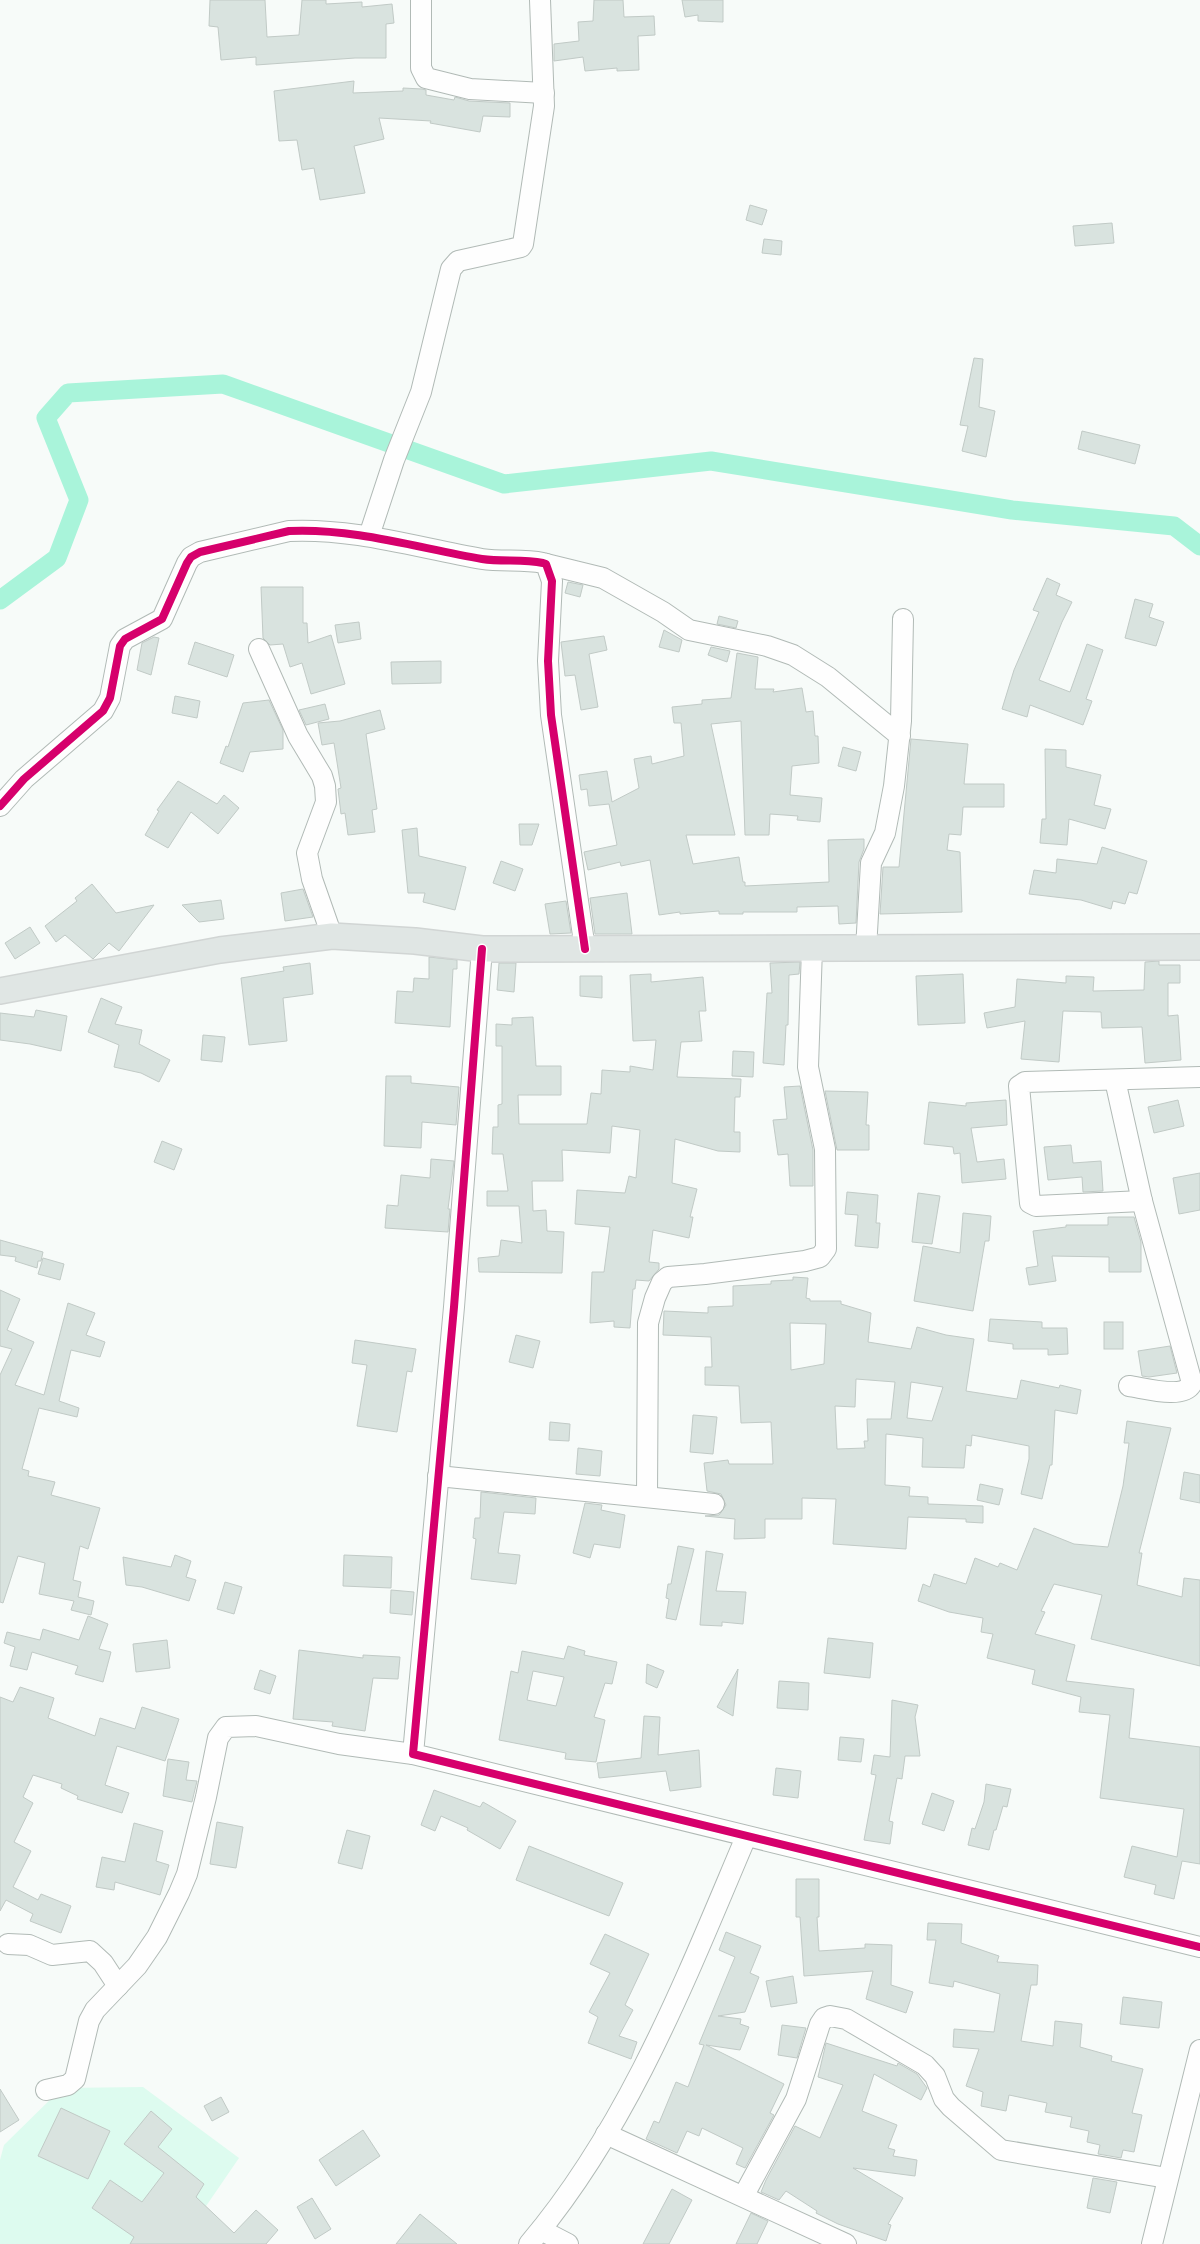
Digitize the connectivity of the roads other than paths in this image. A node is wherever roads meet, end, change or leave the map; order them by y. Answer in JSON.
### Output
{"nodes":[{"id":1,"x":421,"y":0,"type":"edge"},
{"id":2,"x":540,"y":0,"type":"edge"},
{"id":3,"x":544,"y":92,"type":"junction"},
{"id":4,"x":369,"y":536,"type":"junction"},
{"id":5,"x":546,"y":564,"type":"junction"},
{"id":6,"x":903,"y":619,"type":"dead end"},
{"id":7,"x":259,"y":649,"type":"dead end"},
{"id":8,"x":900,"y":736,"type":"junction"},
{"id":9,"x":0,"y":806,"type":"edge"},
{"id":10,"x":332,"y":936,"type":"junction"},
{"id":11,"x":812,"y":948,"type":"junction"},
{"id":12,"x":1200,"y":948,"type":"edge"},
{"id":13,"x":482,"y":949,"type":"junction"},
{"id":14,"x":585,"y":949,"type":"junction"},
{"id":15,"x":866,"y":949,"type":"junction"},
{"id":16,"x":0,"y":991,"type":"edge"},
{"id":17,"x":1200,"y":1077,"type":"edge"},
{"id":18,"x":1115,"y":1080,"type":"junction"},
{"id":19,"x":1142,"y":1201,"type":"junction"},
{"id":20,"x":1129,"y":1386,"type":"dead end"},
{"id":21,"x":438,"y":1476,"type":"junction"},
{"id":22,"x":647,"y":1496,"type":"junction"},
{"id":23,"x":714,"y":1504,"type":"dead end"},
{"id":24,"x":413,"y":1754,"type":"junction"},
{"id":25,"x":746,"y":1837,"type":"junction"},
{"id":26,"x":8,"y":1944,"type":"dead end"},
{"id":27,"x":1200,"y":1947,"type":"edge"},
{"id":28,"x":118,"y":1986,"type":"junction"},
{"id":29,"x":1200,"y":2050,"type":"edge"},
{"id":30,"x":46,"y":2090,"type":"dead end"},
{"id":31,"x":606,"y":2134,"type":"junction"},
{"id":32,"x":1168,"y":2178,"type":"junction"},
{"id":33,"x":744,"y":2195,"type":"junction"},
{"id":34,"x":535,"y":2237,"type":"edge"},
{"id":35,"x":568,"y":2244,"type":"edge"},
{"id":36,"x":846,"y":2244,"type":"edge"},
{"id":37,"x":1152,"y":2244,"type":"edge"}],
"edges":[{"from":1,"to":3,"type":"street"},
{"from":2,"to":3,"type":"street"},
{"from":3,"to":4,"type":"street"},
{"from":4,"to":5,"type":"street"},
{"from":4,"to":9,"type":"street"},
{"from":5,"to":8,"type":"street"},
{"from":5,"to":14,"type":"street"},
{"from":6,"to":8,"type":"street"},
{"from":7,"to":10,"type":"street"},
{"from":8,"to":15,"type":"street"},
{"from":10,"to":13,"type":"main road"},
{"from":10,"to":16,"type":"main road"},
{"from":11,"to":14,"type":"main road"},
{"from":11,"to":15,"type":"main road"},
{"from":11,"to":22,"type":"street"},
{"from":12,"to":15,"type":"main road"},
{"from":13,"to":14,"type":"main road"},
{"from":13,"to":21,"type":"street"},
{"from":17,"to":18,"type":"street"},
{"from":18,"to":19,"type":"street"},
{"from":18,"to":19,"type":"street"},
{"from":19,"to":20,"type":"street"},
{"from":21,"to":22,"type":"street"},
{"from":21,"to":24,"type":"street"},
{"from":22,"to":23,"type":"street"},
{"from":24,"to":25,"type":"street"},
{"from":24,"to":28,"type":"street"},
{"from":25,"to":27,"type":"street"},
{"from":25,"to":31,"type":"street"},
{"from":26,"to":28,"type":"street"},
{"from":28,"to":30,"type":"street"},
{"from":29,"to":32,"type":"street"},
{"from":31,"to":33,"type":"street"},
{"from":31,"to":34,"type":"street"},
{"from":32,"to":33,"type":"street"},
{"from":32,"to":37,"type":"street"},
{"from":33,"to":36,"type":"street"},
{"from":34,"to":35,"type":"street"}]}
